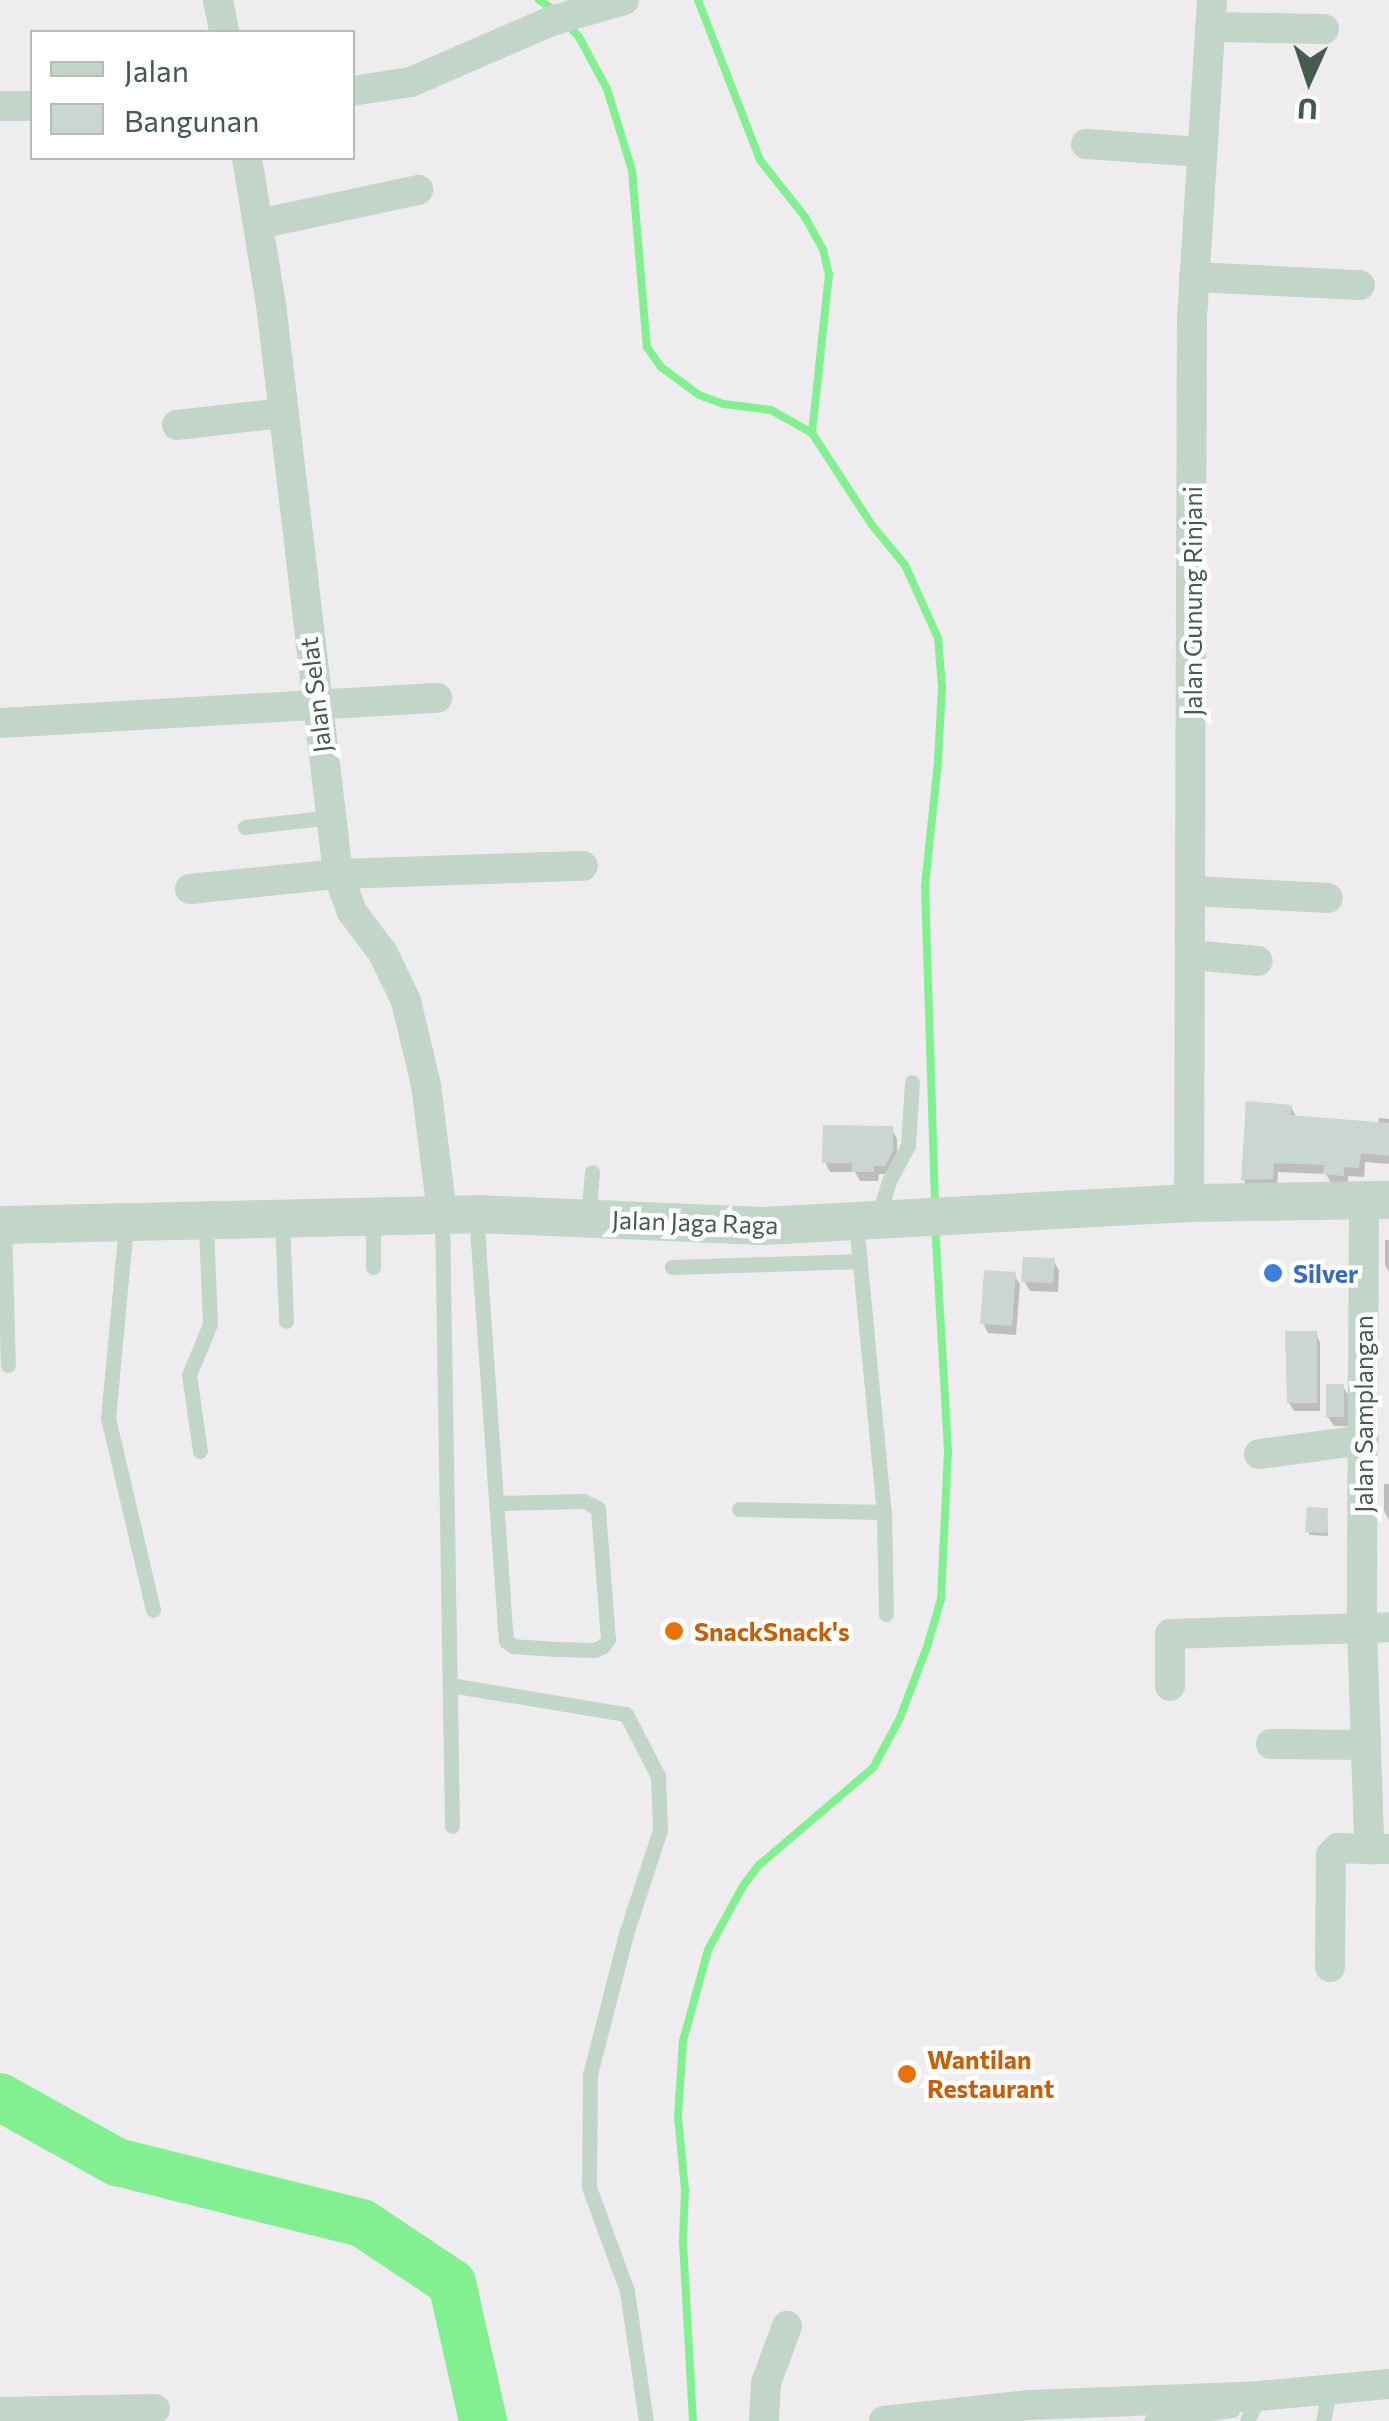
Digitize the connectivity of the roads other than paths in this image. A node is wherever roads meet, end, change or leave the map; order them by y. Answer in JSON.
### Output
{"nodes":[{"id":1,"x":218,"y":0,"type":"edge"},
{"id":2,"x":624,"y":0,"type":"edge"},
{"id":3,"x":1211,"y":14,"type":"edge"},
{"id":4,"x":1324,"y":28,"type":"dead end"},
{"id":5,"x":224,"y":30,"type":"edge"},
{"id":6,"x":355,"y":90,"type":"edge"},
{"id":7,"x":0,"y":106,"type":"edge"},
{"id":8,"x":30,"y":106,"type":"edge"},
{"id":9,"x":1086,"y":144,"type":"dead end"},
{"id":10,"x":1201,"y":152,"type":"junction"},
{"id":11,"x":247,"y":160,"type":"edge"},
{"id":12,"x":418,"y":190,"type":"dead end"},
{"id":13,"x":259,"y":224,"type":"junction"},
{"id":14,"x":1194,"y":277,"type":"junction"},
{"id":15,"x":1360,"y":286,"type":"dead end"},
{"id":16,"x":282,"y":413,"type":"junction"},
{"id":17,"x":177,"y":425,"type":"dead end"},
{"id":18,"x":437,"y":698,"type":"dead end"},
{"id":19,"x":316,"y":706,"type":"junction"},
{"id":20,"x":0,"y":723,"type":"edge"},
{"id":21,"x":330,"y":817,"type":"junction"},
{"id":22,"x":245,"y":827,"type":"dead end"},
{"id":23,"x":583,"y":866,"type":"dead end"},
{"id":24,"x":338,"y":874,"type":"junction"},
{"id":25,"x":190,"y":889,"type":"dead end"},
{"id":26,"x":1193,"y":891,"type":"junction"},
{"id":27,"x":1328,"y":898,"type":"dead end"},
{"id":28,"x":1190,"y":956,"type":"junction"},
{"id":29,"x":1258,"y":961,"type":"dead end"},
{"id":30,"x":912,"y":1082,"type":"dead end"},
{"id":31,"x":592,"y":1172,"type":"dead end"},
{"id":32,"x":1376,"y":1201,"type":"edge"},
{"id":33,"x":1189,"y":1202,"type":"junction"},
{"id":34,"x":459,"y":1214,"type":"junction"},
{"id":35,"x":373,"y":1218,"type":"junction"},
{"id":36,"x":588,"y":1219,"type":"junction"},
{"id":37,"x":282,"y":1220,"type":"junction"},
{"id":38,"x":877,"y":1221,"type":"junction"},
{"id":39,"x":206,"y":1223,"type":"junction"},
{"id":40,"x":2,"y":1225,"type":"edge"},
{"id":41,"x":126,"y":1225,"type":"junction"},
{"id":42,"x":860,"y":1261,"type":"junction"},
{"id":43,"x":374,"y":1266,"type":"dead end"},
{"id":44,"x":672,"y":1267,"type":"dead end"},
{"id":45,"x":286,"y":1321,"type":"dead end"},
{"id":46,"x":8,"y":1365,"type":"dead end"},
{"id":47,"x":1364,"y":1440,"type":"junction"},
{"id":48,"x":200,"y":1451,"type":"dead end"},
{"id":49,"x":1259,"y":1454,"type":"dead end"},
{"id":50,"x":499,"y":1503,"type":"junction"},
{"id":51,"x":739,"y":1509,"type":"dead end"},
{"id":52,"x":884,"y":1512,"type":"junction"},
{"id":53,"x":153,"y":1610,"type":"dead end"},
{"id":54,"x":886,"y":1614,"type":"dead end"},
{"id":55,"x":1376,"y":1627,"type":"edge"},
{"id":56,"x":450,"y":1684,"type":"junction"},
{"id":57,"x":1170,"y":1686,"type":"dead end"},
{"id":58,"x":1272,"y":1744,"type":"dead end"},
{"id":59,"x":1366,"y":1746,"type":"junction"},
{"id":60,"x":452,"y":1826,"type":"dead end"},
{"id":61,"x":1380,"y":1849,"type":"edge"},
{"id":62,"x":1330,"y":1967,"type":"dead end"},
{"id":63,"x":787,"y":2326,"type":"dead end"},
{"id":64,"x":1389,"y":2384,"type":"edge"},
{"id":65,"x":1330,"y":2388,"type":"junction"},
{"id":66,"x":1253,"y":2408,"type":"edge"},
{"id":67,"x":155,"y":2410,"type":"dead end"},
{"id":68,"x":0,"y":2412,"type":"edge"},
{"id":69,"x":646,"y":2421,"type":"edge"},
{"id":70,"x":764,"y":2421,"type":"edge"},
{"id":71,"x":884,"y":2421,"type":"edge"},
{"id":72,"x":1151,"y":2421,"type":"edge"},
{"id":73,"x":1323,"y":2421,"type":"edge"}],
"edges":[{"from":1,"to":5,"type":"street"},
{"from":2,"to":6,"type":"street"},
{"from":3,"to":4,"type":"street"},
{"from":3,"to":10,"type":"street","name":"Jalan Gunung Rinjani"},
{"from":7,"to":8,"type":"street"},
{"from":9,"to":10,"type":"street"},
{"from":10,"to":14,"type":"street","name":"Jalan Gunung Rinjani"},
{"from":11,"to":13,"type":"street","name":"Jalan Selat"},
{"from":12,"to":13,"type":"street"},
{"from":13,"to":16,"type":"street","name":"Jalan Selat"},
{"from":14,"to":15,"type":"street"},
{"from":14,"to":26,"type":"street","name":"Jalan Gunung Rinjani"},
{"from":16,"to":17,"type":"street"},
{"from":16,"to":19,"type":"street","name":"Jalan Selat"},
{"from":18,"to":19,"type":"street"},
{"from":19,"to":20,"type":"street"},
{"from":19,"to":21,"type":"street","name":"Jalan Selat"},
{"from":21,"to":22,"type":"lane"},
{"from":21,"to":24,"type":"street","name":"Jalan Selat"},
{"from":23,"to":24,"type":"street"},
{"from":24,"to":25,"type":"street"},
{"from":24,"to":34,"type":"street","name":"Jalan Selat"},
{"from":26,"to":27,"type":"street"},
{"from":26,"to":28,"type":"street","name":"Jalan Gunung Rinjani"},
{"from":28,"to":29,"type":"street"},
{"from":28,"to":33,"type":"street","name":"Jalan Gunung Rinjani"},
{"from":30,"to":38,"type":"lane"},
{"from":31,"to":36,"type":"lane"},
{"from":32,"to":33,"type":"street","name":"Jalan Jaga Raga"},
{"from":32,"to":47,"type":"street","name":"Jalan Samplangan"},
{"from":33,"to":38,"type":"street","name":"Jalan Jaga Raga"},
{"from":34,"to":35,"type":"street","name":"Jalan Jaga Raga"},
{"from":34,"to":36,"type":"street","name":"Jalan Jaga Raga"},
{"from":34,"to":50,"type":"lane"},
{"from":34,"to":56,"type":"lane"},
{"from":35,"to":37,"type":"street","name":"Jalan Jaga Raga"},
{"from":35,"to":43,"type":"lane"},
{"from":36,"to":38,"type":"street","name":"Jalan Jaga Raga"},
{"from":37,"to":39,"type":"street","name":"Jalan Jaga Raga"},
{"from":37,"to":45,"type":"lane"},
{"from":38,"to":42,"type":"lane"},
{"from":39,"to":41,"type":"street","name":"Jalan Jaga Raga"},
{"from":39,"to":48,"type":"lane"},
{"from":40,"to":41,"type":"street","name":"Jalan Jaga Raga"},
{"from":40,"to":46,"type":"lane"},
{"from":41,"to":53,"type":"lane"},
{"from":42,"to":44,"type":"lane"},
{"from":42,"to":52,"type":"lane"},
{"from":47,"to":49,"type":"street"},
{"from":47,"to":55,"type":"street","name":"Jalan Samplangan"},
{"from":50,"to":50,"type":"lane"},
{"from":51,"to":52,"type":"lane"},
{"from":52,"to":54,"type":"lane"},
{"from":55,"to":57,"type":"street"},
{"from":55,"to":59,"type":"street","name":"Jalan Samplangan"},
{"from":56,"to":60,"type":"lane"},
{"from":56,"to":69,"type":"lane"},
{"from":58,"to":59,"type":"street"},
{"from":59,"to":61,"type":"street","name":"Jalan Samplangan"},
{"from":61,"to":62,"type":"street"},
{"from":63,"to":70,"type":"street"},
{"from":64,"to":65,"type":"street"},
{"from":65,"to":66,"type":"street"},
{"from":65,"to":73,"type":"lane"},
{"from":66,"to":71,"type":"street"},
{"from":66,"to":72,"type":"lane"},
{"from":67,"to":68,"type":"street"}]}
